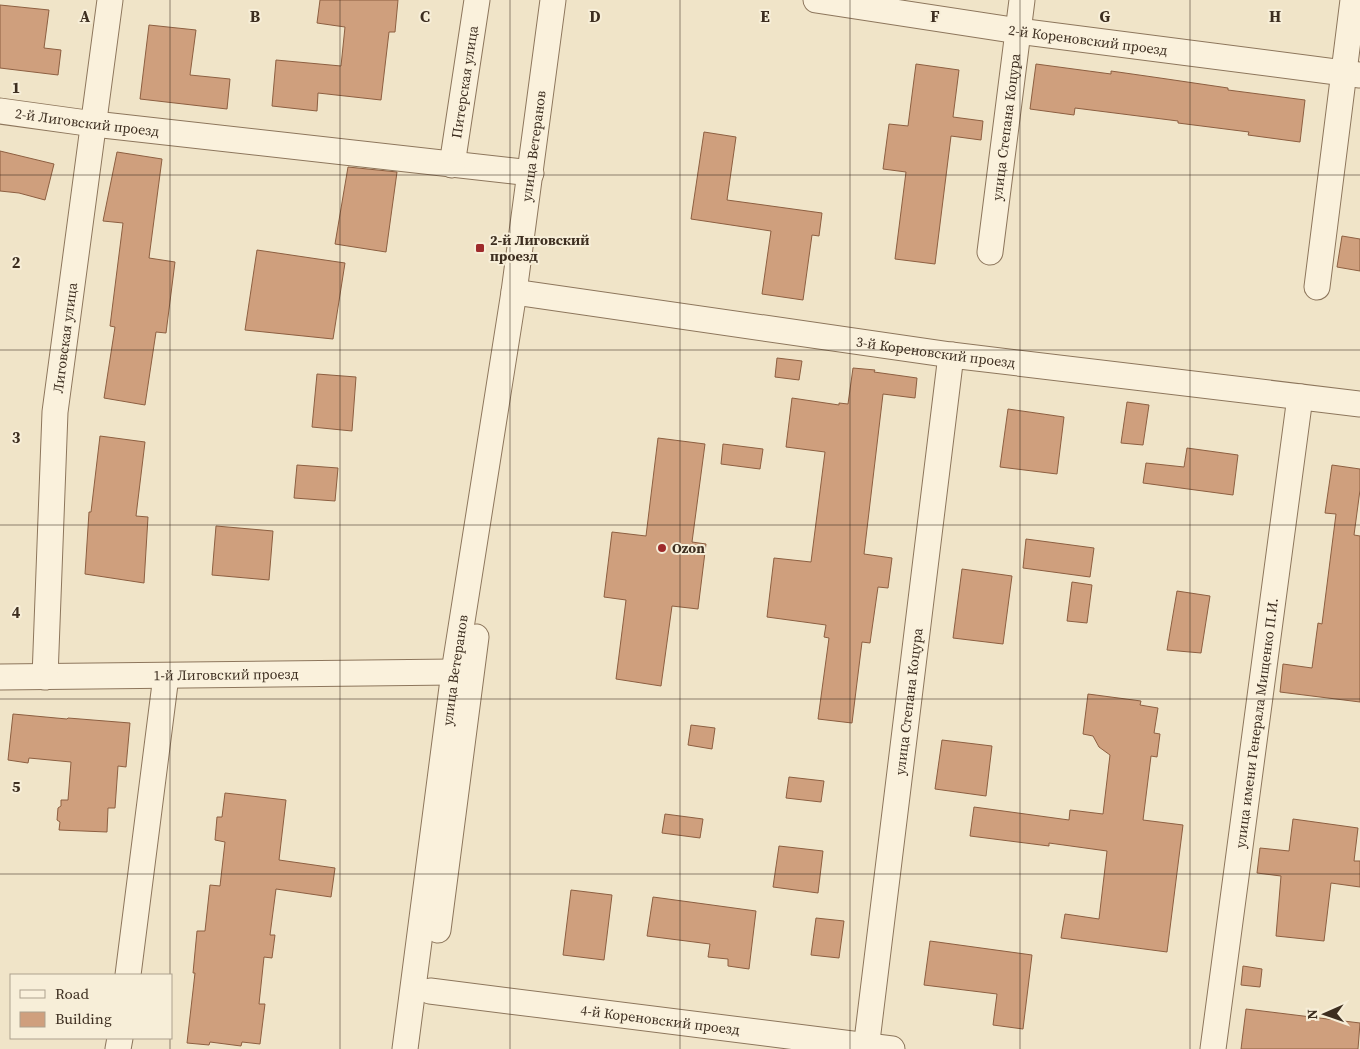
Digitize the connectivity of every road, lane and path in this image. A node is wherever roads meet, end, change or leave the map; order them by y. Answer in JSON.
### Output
{"nodes":[{"id":1,"x":110,"y":0,"type":"edge"},
{"id":2,"x":477,"y":0,"type":"edge"},
{"id":3,"x":553,"y":0,"type":"edge"},
{"id":4,"x":816,"y":0,"type":"edge"},
{"id":5,"x":1022,"y":0,"type":"edge"},
{"id":6,"x":1353,"y":0,"type":"edge"},
{"id":7,"x":1018,"y":31,"type":"junction"},
{"id":8,"x":1352,"y":74,"type":"edge"},
{"id":9,"x":0,"y":111,"type":"edge"},
{"id":10,"x":94,"y":124,"type":"junction"},
{"id":11,"x":452,"y":164,"type":"junction"},
{"id":12,"x":531,"y":173,"type":"junction"},
{"id":13,"x":990,"y":252,"type":"dead end"},
{"id":14,"x":1317,"y":287,"type":"dead end"},
{"id":15,"x":514,"y":292,"type":"junction"},
{"id":16,"x":951,"y":355,"type":"junction"},
{"id":17,"x":1300,"y":398,"type":"junction"},
{"id":18,"x":1360,"y":404,"type":"edge"},
{"id":19,"x":454,"y":672,"type":"junction"},
{"id":20,"x":166,"y":676,"type":"junction"},
{"id":21,"x":0,"y":677,"type":"edge"},
{"id":22,"x":45,"y":677,"type":"junction"},
{"id":23,"x":128,"y":974,"type":"edge"},
{"id":24,"x":430,"y":991,"type":"junction"},
{"id":25,"x":866,"y":1047,"type":"edge"},
{"id":26,"x":405,"y":1049,"type":"edge"},
{"id":27,"x":422,"y":1049,"type":"edge"},
{"id":28,"x":892,"y":1049,"type":"edge"},
{"id":29,"x":1213,"y":1049,"type":"edge"}],
"edges":[{"from":1,"to":10,"type":"street","name":"Лиговская улица"},
{"from":2,"to":11,"type":"street","name":"Питерская улица"},
{"from":3,"to":12,"type":"street","name":"улица Ветеранов"},
{"from":4,"to":7,"type":"street","name":"2-й Кореновский проезд"},
{"from":5,"to":7,"type":"street","name":"улица Степана Коцура"},
{"from":6,"to":8,"type":"street"},
{"from":7,"to":8,"type":"street","name":"2-й Кореновский проезд"},
{"from":7,"to":13,"type":"street","name":"улица Степана Коцура"},
{"from":8,"to":14,"type":"street"},
{"from":9,"to":10,"type":"street","name":"2-й Лиговский проезд"},
{"from":10,"to":11,"type":"street","name":"2-й Лиговский проезд"},
{"from":10,"to":22,"type":"street","name":"Лиговская улица"},
{"from":11,"to":12,"type":"street","name":"2-й Лиговский проезд"},
{"from":12,"to":15,"type":"street","name":"улица Ветеранов"},
{"from":15,"to":16,"type":"street","name":"3-й Кореновский проезд"},
{"from":15,"to":19,"type":"street","name":"улица Ветеранов"},
{"from":15,"to":24,"type":"street","name":"улица Ветеранов"},
{"from":16,"to":17,"type":"street","name":"3-й Кореновский проезд"},
{"from":16,"to":25,"type":"street","name":"улица Степана Коцура"},
{"from":17,"to":18,"type":"street","name":"3-й Кореновский проезд"},
{"from":17,"to":29,"type":"street","name":"улица имени Генерала Мищенко П.И."},
{"from":19,"to":20,"type":"street","name":"1-й Лиговский проезд"},
{"from":19,"to":26,"type":"street","name":"улица Ветеранов"},
{"from":20,"to":22,"type":"street","name":"1-й Лиговский проезд"},
{"from":20,"to":23,"type":"street"},
{"from":21,"to":22,"type":"street","name":"1-й Лиговский проезд"},
{"from":24,"to":25,"type":"street","name":"4-й Кореновский проезд"},
{"from":24,"to":27,"type":"street","name":"улица Ветеранов"},
{"from":25,"to":28,"type":"street","name":"4-й Кореновский проезд"}]}
